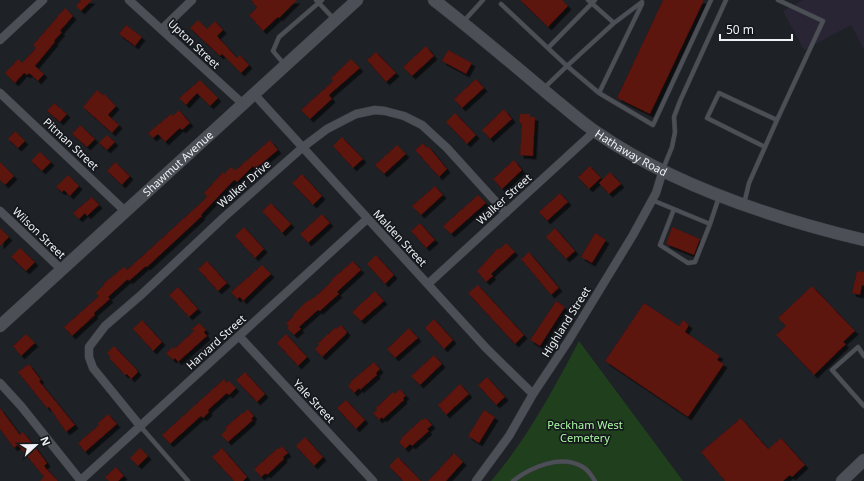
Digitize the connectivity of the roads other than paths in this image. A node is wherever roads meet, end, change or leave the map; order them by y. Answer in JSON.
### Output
{"nodes":[{"id":1,"x":43,"y":0,"type":"edge"},
{"id":2,"x":129,"y":0,"type":"edge"},
{"id":3,"x":192,"y":0,"type":"edge"},
{"id":4,"x":357,"y":0,"type":"edge"},
{"id":5,"x":434,"y":0,"type":"edge"},
{"id":6,"x":483,"y":0,"type":"edge"},
{"id":7,"x":588,"y":0,"type":"edge"},
{"id":8,"x":711,"y":0,"type":"edge"},
{"id":9,"x":726,"y":0,"type":"edge"},
{"id":10,"x":778,"y":0,"type":"edge"},
{"id":11,"x":319,"y":1,"type":"edge"},
{"id":12,"x":643,"y":1,"type":"edge"},
{"id":13,"x":594,"y":2,"type":"edge"},
{"id":14,"x":501,"y":4,"type":"dead end"},
{"id":15,"x":335,"y":20,"type":"junction"},
{"id":16,"x":462,"y":22,"type":"junction"},
{"id":17,"x":614,"y":23,"type":"junction"},
{"id":18,"x":162,"y":29,"type":"junction"},
{"id":19,"x":0,"y":40,"type":"edge"},
{"id":20,"x":548,"y":48,"type":"junction"},
{"id":21,"x":285,"y":66,"type":"junction"},
{"id":22,"x":567,"y":66,"type":"junction"},
{"id":23,"x":543,"y":89,"type":"junction"},
{"id":24,"x":0,"y":93,"type":"edge"},
{"id":25,"x":599,"y":93,"type":"junction"},
{"id":26,"x":254,"y":94,"type":"junction"},
{"id":27,"x":243,"y":104,"type":"junction"},
{"id":28,"x":777,"y":120,"type":"junction"},
{"id":29,"x":595,"y":131,"type":"junction"},
{"id":30,"x":303,"y":147,"type":"junction"},
{"id":31,"x":765,"y":147,"type":"junction"},
{"id":32,"x":663,"y":170,"type":"junction"},
{"id":33,"x":720,"y":195,"type":"junction"},
{"id":34,"x":652,"y":200,"type":"junction"},
{"id":35,"x":744,"y":204,"type":"junction"},
{"id":36,"x":674,"y":209,"type":"junction"},
{"id":37,"x":0,"y":211,"type":"edge"},
{"id":38,"x":126,"y":212,"type":"junction"},
{"id":39,"x":506,"y":212,"type":"junction"},
{"id":40,"x":367,"y":218,"type":"junction"},
{"id":41,"x":710,"y":224,"type":"junction"},
{"id":42,"x":864,"y":240,"type":"edge"},
{"id":43,"x":62,"y":270,"type":"junction"},
{"id":44,"x":428,"y":284,"type":"junction"},
{"id":45,"x":0,"y":326,"type":"edge"},
{"id":46,"x":239,"y":336,"type":"junction"},
{"id":47,"x":864,"y":356,"type":"edge"},
{"id":48,"x":0,"y":383,"type":"edge"},
{"id":49,"x":533,"y":394,"type":"junction"},
{"id":50,"x":864,"y":406,"type":"edge"},
{"id":51,"x":141,"y":427,"type":"junction"},
{"id":52,"x":864,"y":460,"type":"edge"},
{"id":53,"x":80,"y":481,"type":"edge"},
{"id":54,"x":188,"y":481,"type":"edge"},
{"id":55,"x":373,"y":481,"type":"edge"},
{"id":56,"x":476,"y":481,"type":"edge"},
{"id":57,"x":513,"y":481,"type":"edge"},
{"id":58,"x":595,"y":481,"type":"edge"},
{"id":59,"x":842,"y":481,"type":"edge"}],
"edges":[{"from":1,"to":19,"type":"street"},
{"from":2,"to":18,"type":"street","name":"Upton Street"},
{"from":3,"to":18,"type":"street"},
{"from":4,"to":15,"type":"main road","name":"Shawmut Avenue"},
{"from":5,"to":16,"type":"main road","name":"Hathaway Road"},
{"from":6,"to":16,"type":"lane"},
{"from":7,"to":13,"type":"lane"},
{"from":8,"to":25,"type":"lane"},
{"from":9,"to":32,"type":"lane"},
{"from":10,"to":28,"type":"lane"},
{"from":11,"to":15,"type":"lane"},
{"from":11,"to":21,"type":"lane"},
{"from":12,"to":17,"type":"lane"},
{"from":12,"to":25,"type":"lane"},
{"from":13,"to":17,"type":"lane"},
{"from":13,"to":20,"type":"lane"},
{"from":14,"to":20,"type":"lane"},
{"from":15,"to":21,"type":"main road","name":"Shawmut Avenue"},
{"from":16,"to":23,"type":"main road","name":"Hathaway Road"},
{"from":17,"to":22,"type":"lane"},
{"from":18,"to":27,"type":"street","name":"Upton Street"},
{"from":20,"to":22,"type":"lane"},
{"from":21,"to":26,"type":"main road","name":"Shawmut Avenue"},
{"from":22,"to":23,"type":"lane"},
{"from":22,"to":25,"type":"lane"},
{"from":23,"to":29,"type":"main road","name":"Hathaway Road"},
{"from":24,"to":38,"type":"street","name":"Pitman Street"},
{"from":26,"to":27,"type":"main road","name":"Shawmut Avenue"},
{"from":26,"to":30,"type":"street","name":"Malden Street"},
{"from":27,"to":38,"type":"main road","name":"Shawmut Avenue"},
{"from":28,"to":31,"type":"lane"},
{"from":28,"to":31,"type":"lane"},
{"from":29,"to":32,"type":"main road","name":"Hathaway Road"},
{"from":29,"to":39,"type":"street","name":"Walker Street"},
{"from":30,"to":39,"type":"street","name":"Walker Drive"},
{"from":30,"to":40,"type":"street","name":"Malden Street"},
{"from":30,"to":51,"type":"street","name":"Walker Drive"},
{"from":31,"to":35,"type":"lane"},
{"from":32,"to":33,"type":"main road","name":"Hathaway Road"},
{"from":32,"to":34,"type":"street","name":"Highland Street"},
{"from":33,"to":35,"type":"main road","name":"Hathaway Road"},
{"from":33,"to":41,"type":"lane"},
{"from":34,"to":36,"type":"lane"},
{"from":34,"to":49,"type":"street","name":"Highland Street"},
{"from":35,"to":42,"type":"main road","name":"Hathaway Road"},
{"from":36,"to":41,"type":"lane"},
{"from":36,"to":41,"type":"lane"},
{"from":37,"to":43,"type":"street","name":"Wilson Street"},
{"from":38,"to":43,"type":"main road","name":"Shawmut Avenue"},
{"from":39,"to":44,"type":"street","name":"Walker Street"},
{"from":40,"to":44,"type":"street","name":"Malden Street"},
{"from":40,"to":46,"type":"street","name":"Harvard Street"},
{"from":43,"to":45,"type":"main road","name":"Shawmut Avenue"},
{"from":44,"to":49,"type":"street","name":"Malden Street"},
{"from":46,"to":51,"type":"street","name":"Harvard Street"},
{"from":46,"to":55,"type":"street","name":"Yale Street"},
{"from":47,"to":50,"type":"lane"},
{"from":48,"to":53,"type":"street"},
{"from":49,"to":56,"type":"street","name":"Highland Street"},
{"from":51,"to":53,"type":"street","name":"Harvard Street"},
{"from":51,"to":54,"type":"lane"},
{"from":52,"to":59,"type":"main road"},
{"from":57,"to":58,"type":"lane"}]}
